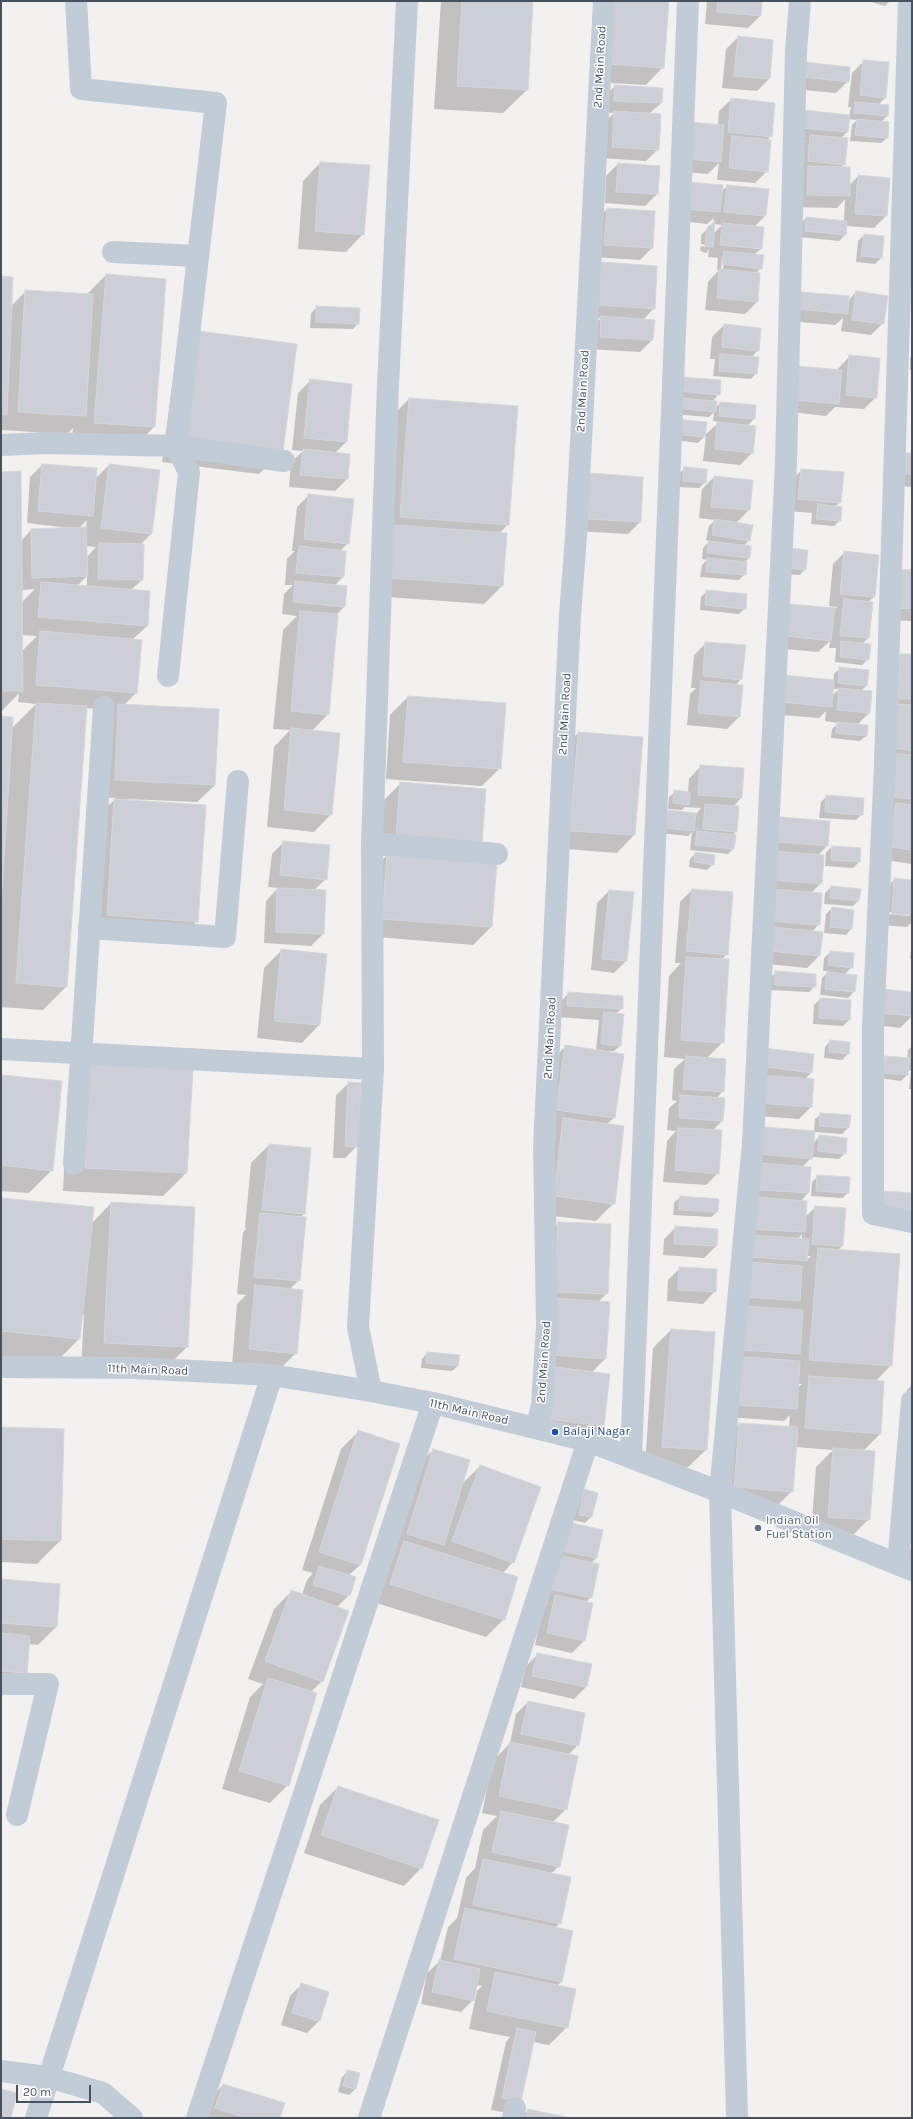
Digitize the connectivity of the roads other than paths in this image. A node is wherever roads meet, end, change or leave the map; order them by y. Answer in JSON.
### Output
{"nodes":[{"id":1,"x":76,"y":1,"type":"edge"},
{"id":2,"x":406,"y":1,"type":"edge"},
{"id":3,"x":604,"y":1,"type":"edge"},
{"id":4,"x":688,"y":1,"type":"edge"},
{"id":5,"x":800,"y":1,"type":"edge"},
{"id":6,"x":909,"y":1,"type":"edge"},
{"id":7,"x":113,"y":252,"type":"dead end"},
{"id":8,"x":198,"y":256,"type":"junction"},
{"id":9,"x":1,"y":445,"type":"edge"},
{"id":10,"x":176,"y":446,"type":"junction"},
{"id":11,"x":284,"y":461,"type":"dead end"},
{"id":12,"x":168,"y":676,"type":"dead end"},
{"id":13,"x":104,"y":707,"type":"dead end"},
{"id":14,"x":238,"y":781,"type":"dead end"},
{"id":15,"x":372,"y":843,"type":"junction"},
{"id":16,"x":497,"y":854,"type":"dead end"},
{"id":17,"x":89,"y":928,"type":"junction"},
{"id":18,"x":1,"y":1049,"type":"edge"},
{"id":19,"x":80,"y":1052,"type":"junction"},
{"id":20,"x":374,"y":1068,"type":"junction"},
{"id":21,"x":74,"y":1164,"type":"dead end"},
{"id":22,"x":912,"y":1222,"type":"edge"},
{"id":23,"x":1,"y":1366,"type":"edge"},
{"id":24,"x":272,"y":1375,"type":"junction"},
{"id":25,"x":370,"y":1391,"type":"junction"},
{"id":26,"x":912,"y":1401,"type":"edge"},
{"id":27,"x":433,"y":1403,"type":"junction"},
{"id":28,"x":537,"y":1427,"type":"junction"},
{"id":29,"x":588,"y":1441,"type":"junction"},
{"id":30,"x":631,"y":1458,"type":"junction"},
{"id":31,"x":720,"y":1492,"type":"junction"},
{"id":32,"x":905,"y":1567,"type":"edge"},
{"id":33,"x":1,"y":1684,"type":"edge"},
{"id":34,"x":17,"y":1815,"type":"dead end"},
{"id":35,"x":1,"y":2071,"type":"edge"},
{"id":36,"x":48,"y":2077,"type":"junction"},
{"id":37,"x":36,"y":2118,"type":"edge"},
{"id":38,"x":132,"y":2118,"type":"edge"},
{"id":39,"x":197,"y":2118,"type":"edge"},
{"id":40,"x":369,"y":2118,"type":"edge"},
{"id":41,"x":737,"y":2118,"type":"edge"}],
"edges":[{"from":1,"to":8,"type":"street"},
{"from":2,"to":15,"type":"street"},
{"from":3,"to":28,"type":"street","name":"2nd Main Road"},
{"from":4,"to":30,"type":"street"},
{"from":5,"to":31,"type":"street"},
{"from":6,"to":22,"type":"street"},
{"from":7,"to":8,"type":"street"},
{"from":8,"to":10,"type":"street"},
{"from":9,"to":10,"type":"street"},
{"from":10,"to":11,"type":"street"},
{"from":10,"to":12,"type":"street"},
{"from":13,"to":17,"type":"street"},
{"from":14,"to":17,"type":"street"},
{"from":15,"to":16,"type":"street"},
{"from":15,"to":20,"type":"street"},
{"from":17,"to":19,"type":"street"},
{"from":18,"to":19,"type":"street"},
{"from":19,"to":20,"type":"street"},
{"from":19,"to":21,"type":"street"},
{"from":20,"to":25,"type":"street"},
{"from":23,"to":24,"type":"street","name":"11th Main Road"},
{"from":24,"to":25,"type":"street","name":"11th Main Road"},
{"from":24,"to":36,"type":"street"},
{"from":25,"to":27,"type":"street","name":"11th Main Road"},
{"from":26,"to":32,"type":"street"},
{"from":27,"to":28,"type":"street","name":"11th Main Road"},
{"from":27,"to":39,"type":"street"},
{"from":28,"to":29,"type":"street","name":"11th Main Road"},
{"from":29,"to":30,"type":"street","name":"11th Main Road"},
{"from":29,"to":40,"type":"street"},
{"from":30,"to":31,"type":"street","name":"11th Main Road"},
{"from":31,"to":32,"type":"street","name":"11th Main Road"},
{"from":31,"to":41,"type":"street"},
{"from":33,"to":34,"type":"street"},
{"from":35,"to":36,"type":"street"},
{"from":36,"to":37,"type":"street"},
{"from":36,"to":38,"type":"street"}]}
